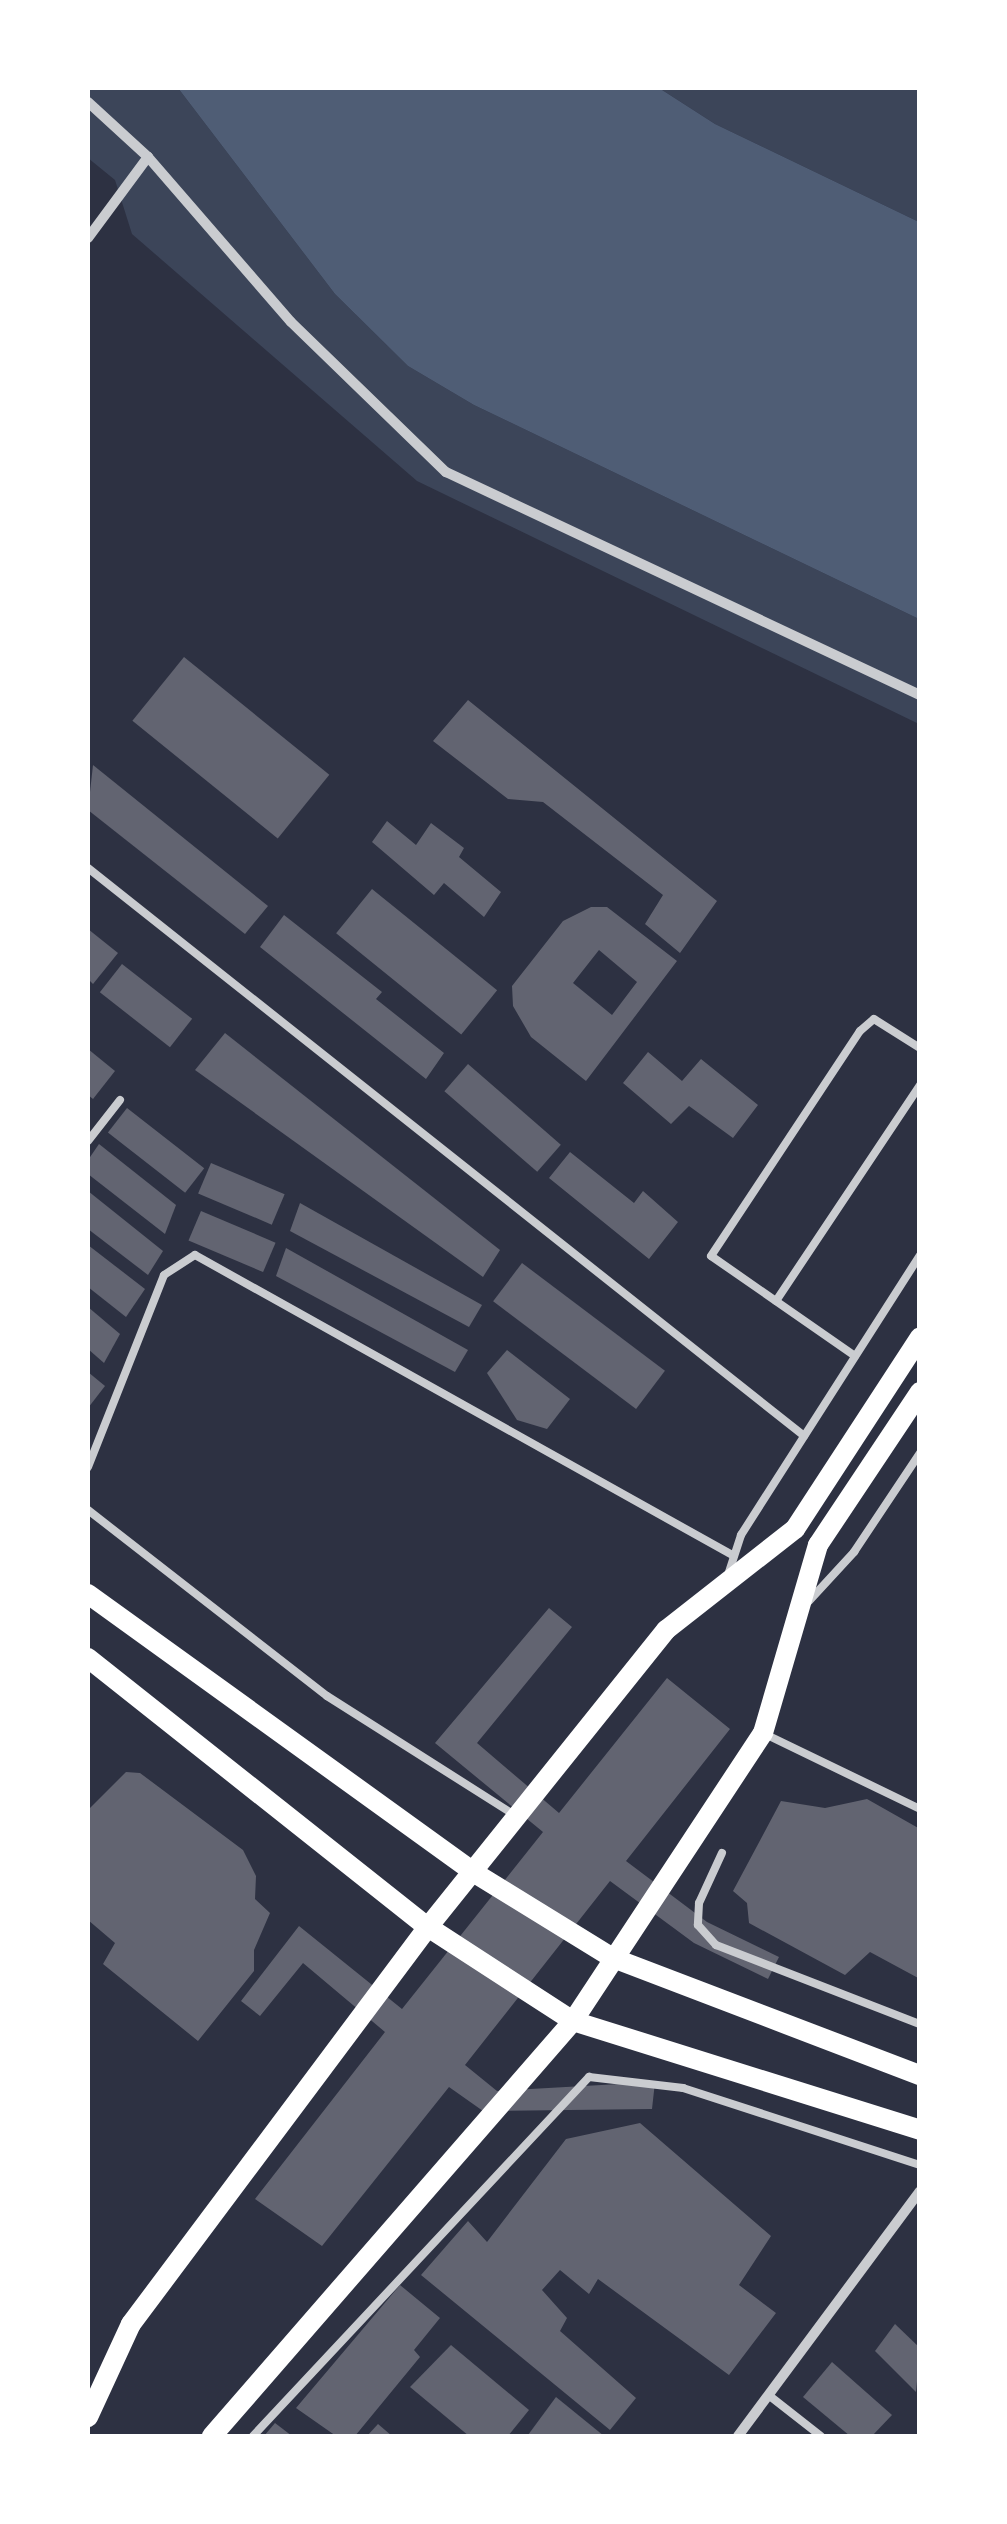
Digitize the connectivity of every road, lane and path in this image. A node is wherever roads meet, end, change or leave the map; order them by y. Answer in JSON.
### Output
{"nodes":[{"id":1,"x":88,"y":102,"type":"edge"},
{"id":2,"x":148,"y":157,"type":"junction"},
{"id":3,"x":88,"y":238,"type":"edge"},
{"id":4,"x":920,"y":695,"type":"edge"},
{"id":5,"x":88,"y":868,"type":"edge"},
{"id":6,"x":920,"y":1048,"type":"edge"},
{"id":7,"x":920,"y":1084,"type":"edge"},
{"id":8,"x":120,"y":1100,"type":"dead end"},
{"id":9,"x":88,"y":1141,"type":"edge"},
{"id":10,"x":920,"y":1255,"type":"edge"},
{"id":11,"x":776,"y":1301,"type":"junction"},
{"id":12,"x":920,"y":1337,"type":"edge"},
{"id":13,"x":855,"y":1356,"type":"junction"},
{"id":14,"x":920,"y":1392,"type":"edge"},
{"id":15,"x":804,"y":1436,"type":"junction"},
{"id":16,"x":920,"y":1453,"type":"edge"},
{"id":17,"x":88,"y":1467,"type":"edge"},
{"id":18,"x":88,"y":1510,"type":"edge"},
{"id":19,"x":734,"y":1556,"type":"junction"},
{"id":20,"x":724,"y":1587,"type":"junction"},
{"id":21,"x":88,"y":1594,"type":"edge"},
{"id":22,"x":796,"y":1616,"type":"junction"},
{"id":23,"x":88,"y":1658,"type":"edge"},
{"id":24,"x":763,"y":1733,"type":"junction"},
{"id":25,"x":920,"y":1809,"type":"edge"},
{"id":26,"x":520,"y":1818,"type":"junction"},
{"id":27,"x":722,"y":1853,"type":"dead end"},
{"id":28,"x":474,"y":1872,"type":"junction"},
{"id":29,"x":428,"y":1927,"type":"junction"},
{"id":30,"x":613,"y":1958,"type":"junction"},
{"id":31,"x":573,"y":2021,"type":"junction"},
{"id":32,"x":920,"y":2024,"type":"edge"},
{"id":33,"x":920,"y":2075,"type":"edge"},
{"id":34,"x":920,"y":2130,"type":"edge"},
{"id":35,"x":920,"y":2165,"type":"edge"},
{"id":36,"x":920,"y":2190,"type":"edge"},
{"id":37,"x":771,"y":2397,"type":"junction"},
{"id":38,"x":88,"y":2417,"type":"edge"},
{"id":39,"x":212,"y":2436,"type":"edge"},
{"id":40,"x":253,"y":2436,"type":"edge"},
{"id":41,"x":738,"y":2436,"type":"edge"},
{"id":42,"x":821,"y":2436,"type":"edge"}],
"edges":[{"from":1,"to":2,"type":"street"},
{"from":2,"to":3,"type":"street"},
{"from":2,"to":4,"type":"street"},
{"from":5,"to":15,"type":"lane"},
{"from":6,"to":11,"type":"lane"},
{"from":7,"to":11,"type":"lane"},
{"from":8,"to":9,"type":"lane"},
{"from":10,"to":13,"type":"lane"},
{"from":11,"to":13,"type":"lane"},
{"from":12,"to":20,"type":"main road"},
{"from":13,"to":15,"type":"lane"},
{"from":14,"to":22,"type":"main road"},
{"from":15,"to":19,"type":"lane"},
{"from":16,"to":22,"type":"lane"},
{"from":17,"to":19,"type":"lane"},
{"from":18,"to":26,"type":"lane"},
{"from":19,"to":20,"type":"lane"},
{"from":20,"to":26,"type":"main road"},
{"from":21,"to":28,"type":"main road"},
{"from":22,"to":24,"type":"main road"},
{"from":23,"to":29,"type":"main road"},
{"from":24,"to":25,"type":"lane"},
{"from":24,"to":30,"type":"main road"},
{"from":26,"to":28,"type":"main road"},
{"from":27,"to":32,"type":"lane"},
{"from":28,"to":29,"type":"main road"},
{"from":28,"to":30,"type":"main road"},
{"from":29,"to":31,"type":"main road"},
{"from":29,"to":38,"type":"main road"},
{"from":30,"to":31,"type":"main road"},
{"from":30,"to":33,"type":"main road"},
{"from":31,"to":34,"type":"main road"},
{"from":31,"to":39,"type":"main road"},
{"from":35,"to":40,"type":"lane"},
{"from":36,"to":37,"type":"street"},
{"from":37,"to":41,"type":"street"},
{"from":37,"to":42,"type":"lane"}]}
